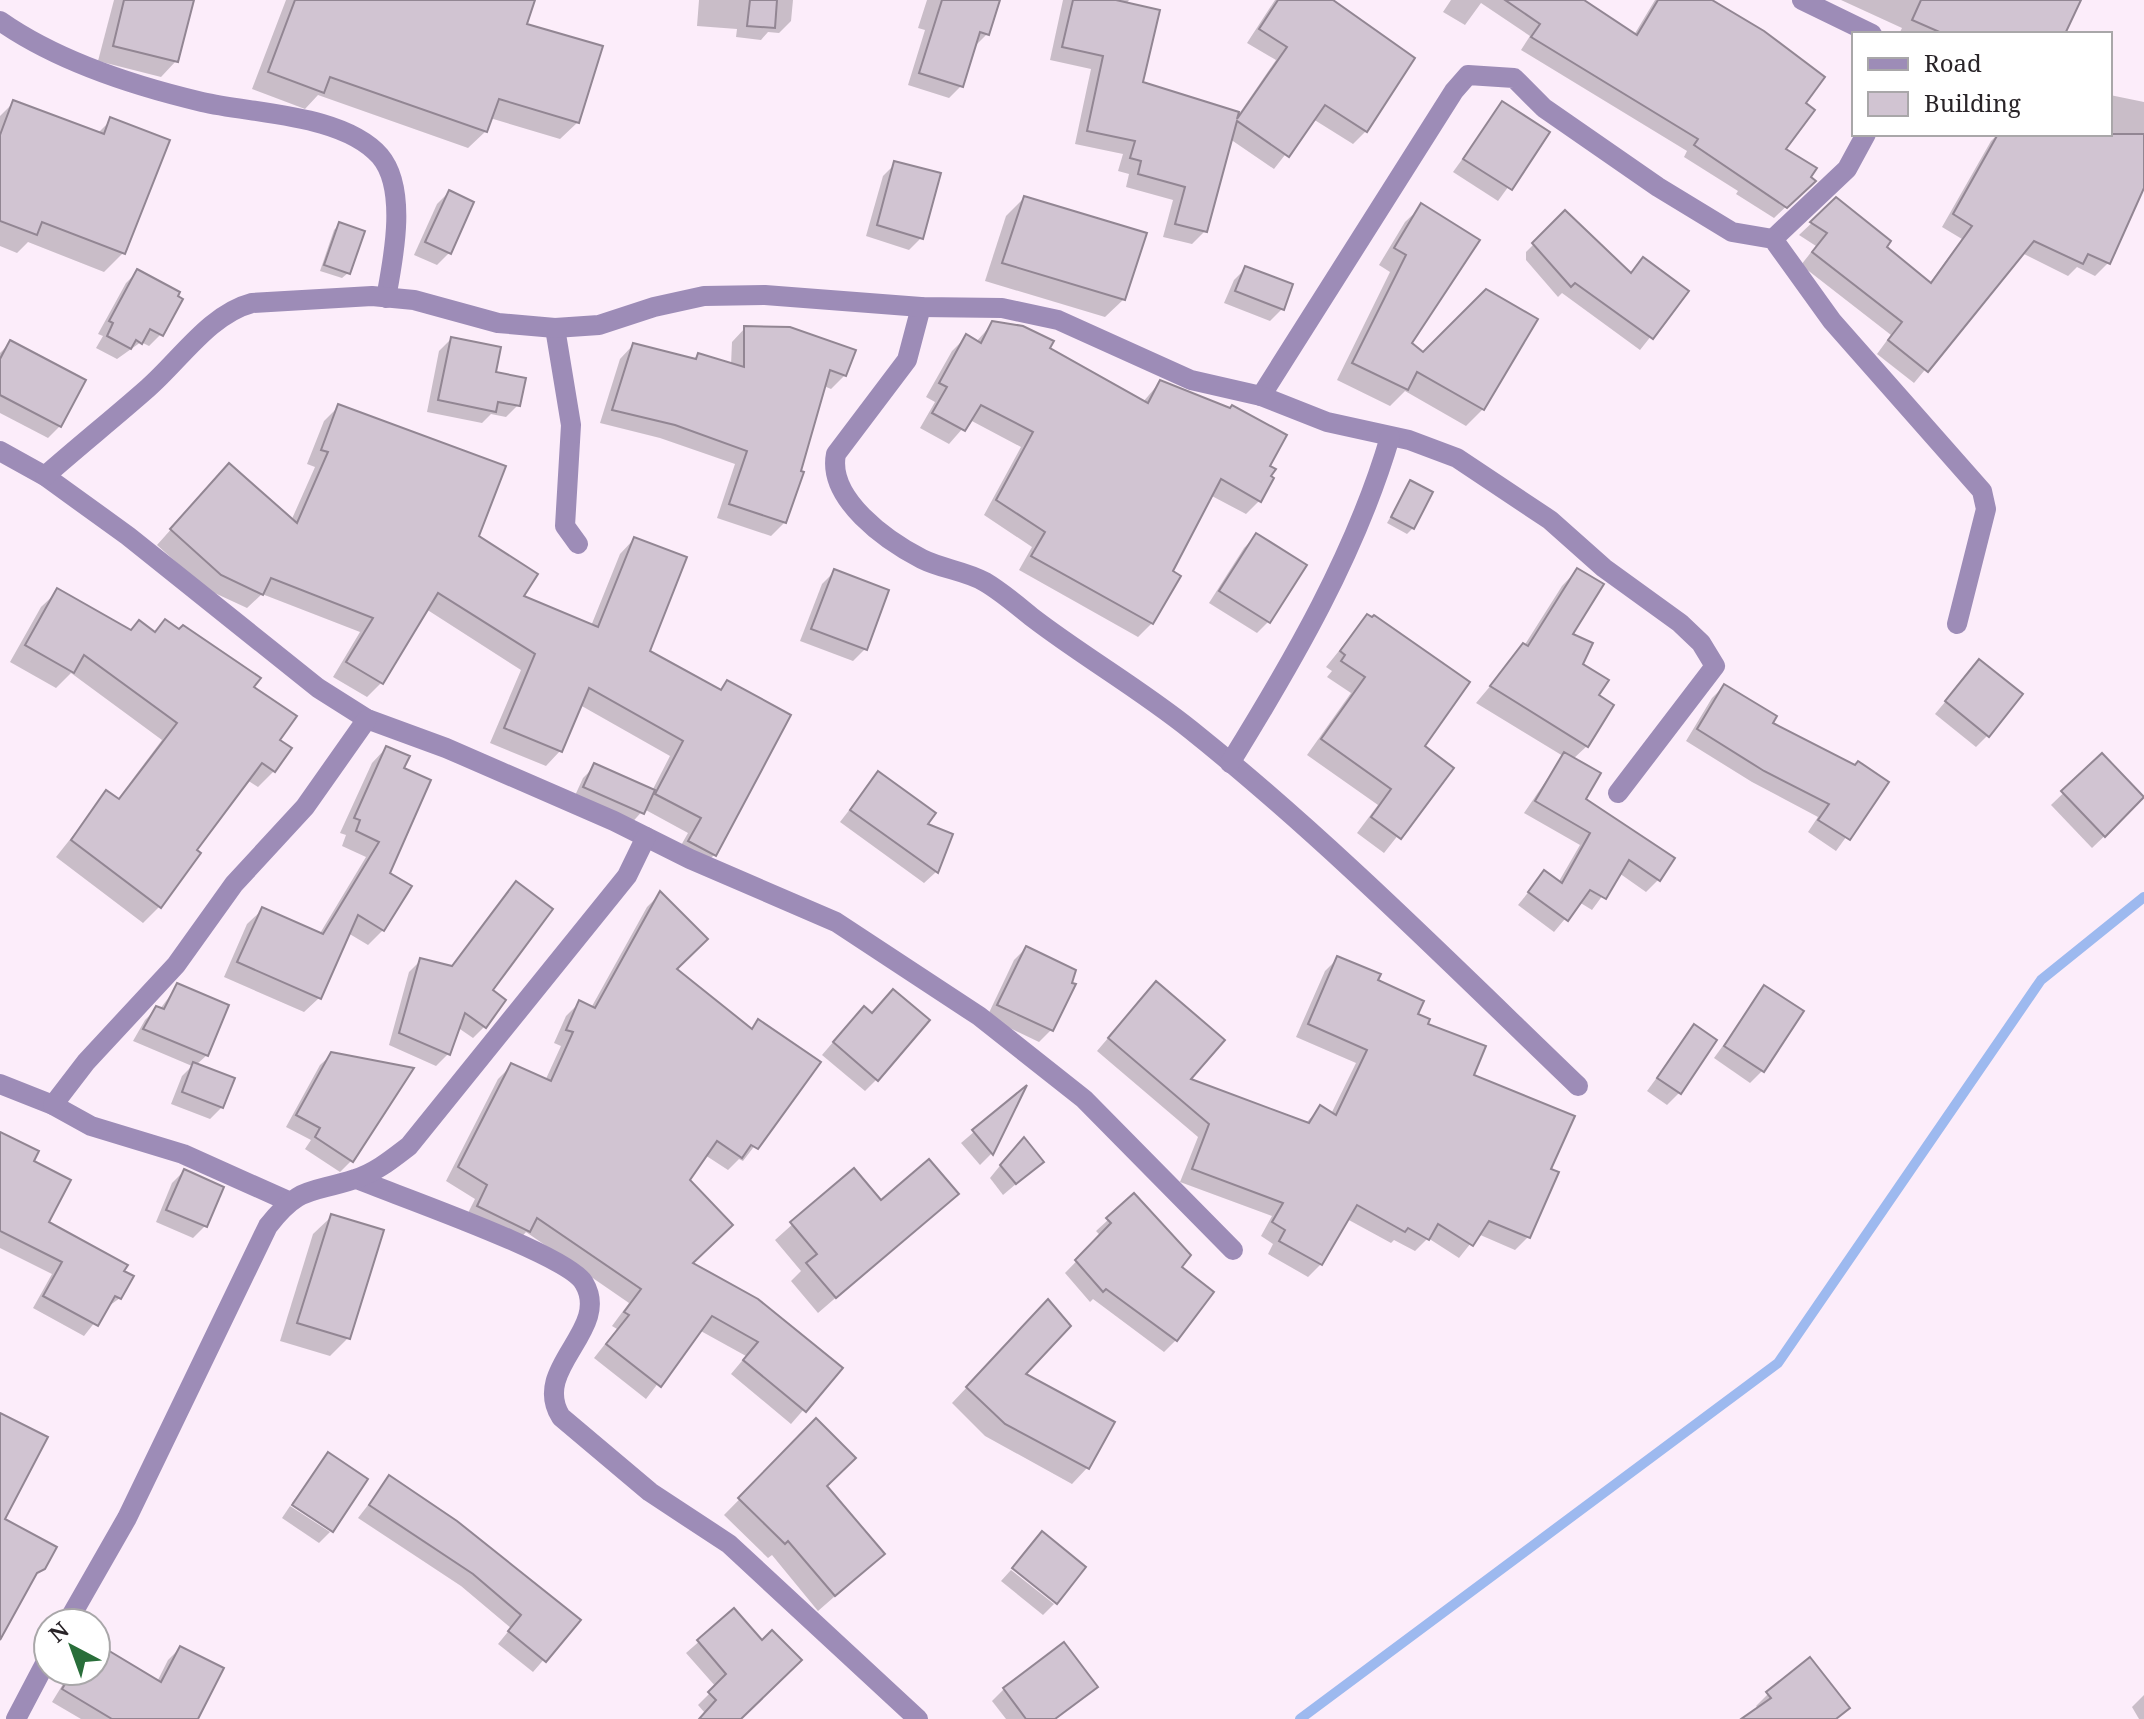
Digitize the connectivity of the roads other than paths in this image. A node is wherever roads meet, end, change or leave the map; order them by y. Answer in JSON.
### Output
{"nodes":[{"id":1,"x":1802,"y":0,"type":"edge"},
{"id":2,"x":0,"y":21,"type":"edge"},
{"id":3,"x":1868,"y":32,"type":"edge"},
{"id":4,"x":1865,"y":136,"type":"edge"},
{"id":5,"x":1773,"y":239,"type":"junction"},
{"id":6,"x":386,"y":298,"type":"junction"},
{"id":7,"x":921,"y":307,"type":"junction"},
{"id":8,"x":555,"y":328,"type":"junction"},
{"id":9,"x":1261,"y":396,"type":"junction"},
{"id":10,"x":1390,"y":437,"type":"junction"},
{"id":11,"x":0,"y":451,"type":"edge"},
{"id":12,"x":45,"y":476,"type":"junction"},
{"id":13,"x":578,"y":544,"type":"dead end"},
{"id":14,"x":1957,"y":624,"type":"dead end"},
{"id":15,"x":367,"y":719,"type":"junction"},
{"id":16,"x":1230,"y":763,"type":"junction"},
{"id":17,"x":1618,"y":793,"type":"dead end"},
{"id":18,"x":646,"y":837,"type":"junction"},
{"id":19,"x":0,"y":1084,"type":"edge"},
{"id":20,"x":1578,"y":1086,"type":"dead end"},
{"id":21,"x":53,"y":1105,"type":"junction"},
{"id":22,"x":357,"y":1179,"type":"junction"},
{"id":23,"x":288,"y":1201,"type":"junction"},
{"id":24,"x":1233,"y":1250,"type":"dead end"},
{"id":25,"x":76,"y":1607,"type":"edge"},
{"id":26,"x":33,"y":1687,"type":"edge"},
{"id":27,"x":16,"y":1719,"type":"edge"},
{"id":28,"x":918,"y":1719,"type":"edge"}],
"edges":[{"from":1,"to":3,"type":"street"},
{"from":2,"to":6,"type":"street"},
{"from":4,"to":5,"type":"street"},
{"from":5,"to":9,"type":"street"},
{"from":5,"to":14,"type":"street"},
{"from":6,"to":8,"type":"street"},
{"from":6,"to":12,"type":"street"},
{"from":7,"to":8,"type":"street"},
{"from":7,"to":9,"type":"street"},
{"from":7,"to":16,"type":"street"},
{"from":8,"to":13,"type":"street"},
{"from":9,"to":10,"type":"street"},
{"from":10,"to":16,"type":"street"},
{"from":10,"to":17,"type":"street"},
{"from":11,"to":12,"type":"street"},
{"from":12,"to":15,"type":"street"},
{"from":15,"to":18,"type":"street"},
{"from":15,"to":21,"type":"street"},
{"from":16,"to":20,"type":"street"},
{"from":18,"to":22,"type":"street"},
{"from":18,"to":24,"type":"street"},
{"from":19,"to":21,"type":"street"},
{"from":21,"to":23,"type":"street"},
{"from":22,"to":23,"type":"street"},
{"from":22,"to":28,"type":"street"},
{"from":23,"to":25,"type":"street"},
{"from":26,"to":27,"type":"street"}]}
